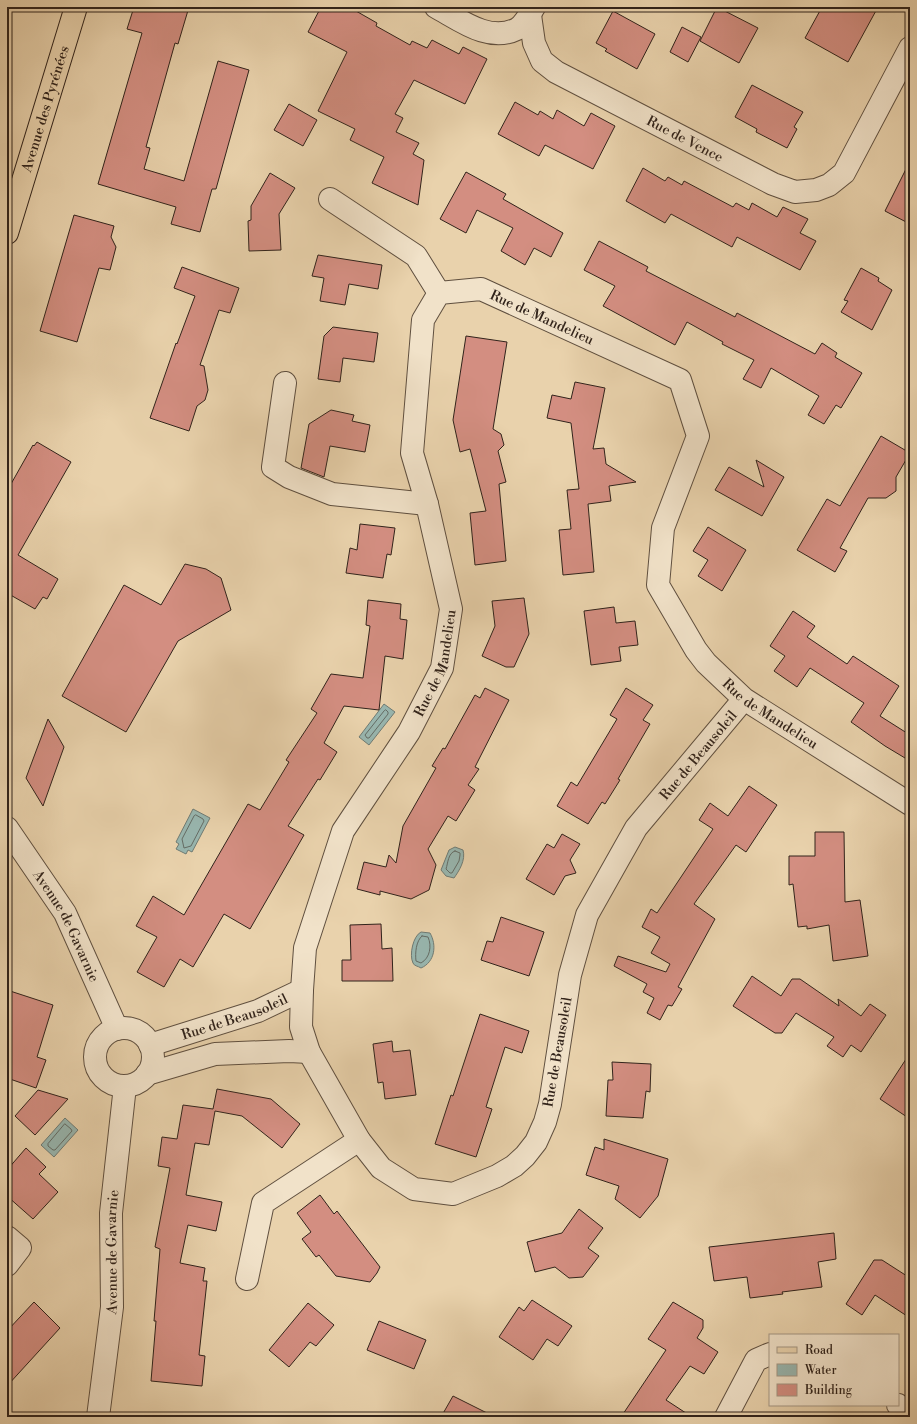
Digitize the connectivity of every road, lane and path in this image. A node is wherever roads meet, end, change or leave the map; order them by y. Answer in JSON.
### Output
{"nodes":[{"id":1,"x":76,"y":7,"type":"edge"},
{"id":2,"x":436,"y":7,"type":"edge"},
{"id":3,"x":532,"y":11,"type":"edge"},
{"id":4,"x":910,"y":48,"type":"edge"},
{"id":5,"x":330,"y":199,"type":"dead end"},
{"id":6,"x":7,"y":232,"type":"edge"},
{"id":7,"x":439,"y":293,"type":"junction"},
{"id":8,"x":285,"y":383,"type":"dead end"},
{"id":9,"x":427,"y":504,"type":"junction"},
{"id":10,"x":744,"y":700,"type":"junction"},
{"id":11,"x":910,"y":804,"type":"edge"},
{"id":12,"x":7,"y":828,"type":"edge"},
{"id":13,"x":302,"y":990,"type":"junction"},
{"id":14,"x":117,"y":1028,"type":"junction"},
{"id":15,"x":150,"y":1045,"type":"junction"},
{"id":16,"x":309,"y":1052,"type":"junction"},
{"id":17,"x":147,"y":1074,"type":"junction"},
{"id":18,"x":125,"y":1086,"type":"junction"},
{"id":19,"x":358,"y":1140,"type":"junction"},
{"id":20,"x":7,"y":1237,"type":"edge"},
{"id":21,"x":7,"y":1265,"type":"edge"},
{"id":22,"x":247,"y":1279,"type":"dead end"},
{"id":23,"x":769,"y":1354,"type":"edge"},
{"id":24,"x":899,"y":1406,"type":"edge"},
{"id":25,"x":98,"y":1417,"type":"edge"},
{"id":26,"x":726,"y":1417,"type":"edge"},
{"id":27,"x":906,"y":1417,"type":"edge"}],
"edges":[{"from":1,"to":6,"type":"main road","name":"Avenue des Pyrénées"},
{"from":2,"to":3,"type":"street","name":"Rue de Vence"},
{"from":3,"to":4,"type":"street","name":"Rue de Vence"},
{"from":5,"to":7,"type":"street"},
{"from":7,"to":9,"type":"street","name":"Rue de Mandelieu"},
{"from":7,"to":10,"type":"street","name":"Rue de Mandelieu"},
{"from":8,"to":9,"type":"street"},
{"from":9,"to":13,"type":"street","name":"Rue de Mandelieu"},
{"from":10,"to":11,"type":"street","name":"Rue de Mandelieu"},
{"from":10,"to":19,"type":"street","name":"Rue de Beausoleil"},
{"from":12,"to":14,"type":"street","name":"Avenue de Gavarnie"},
{"from":13,"to":15,"type":"street","name":"Rue de Beausoleil"},
{"from":13,"to":16,"type":"street","name":"Rue de Beausoleil"},
{"from":14,"to":15,"type":"street"},
{"from":14,"to":18,"type":"street"},
{"from":15,"to":17,"type":"street"},
{"from":16,"to":17,"type":"street","name":"Rue de Beausoleil"},
{"from":16,"to":19,"type":"street","name":"Rue de Beausoleil"},
{"from":17,"to":18,"type":"street"},
{"from":18,"to":25,"type":"street","name":"Avenue de Gavarnie"},
{"from":19,"to":22,"type":"street"},
{"from":20,"to":21,"type":"street"},
{"from":23,"to":26,"type":"street"},
{"from":24,"to":27,"type":"street"}]}
